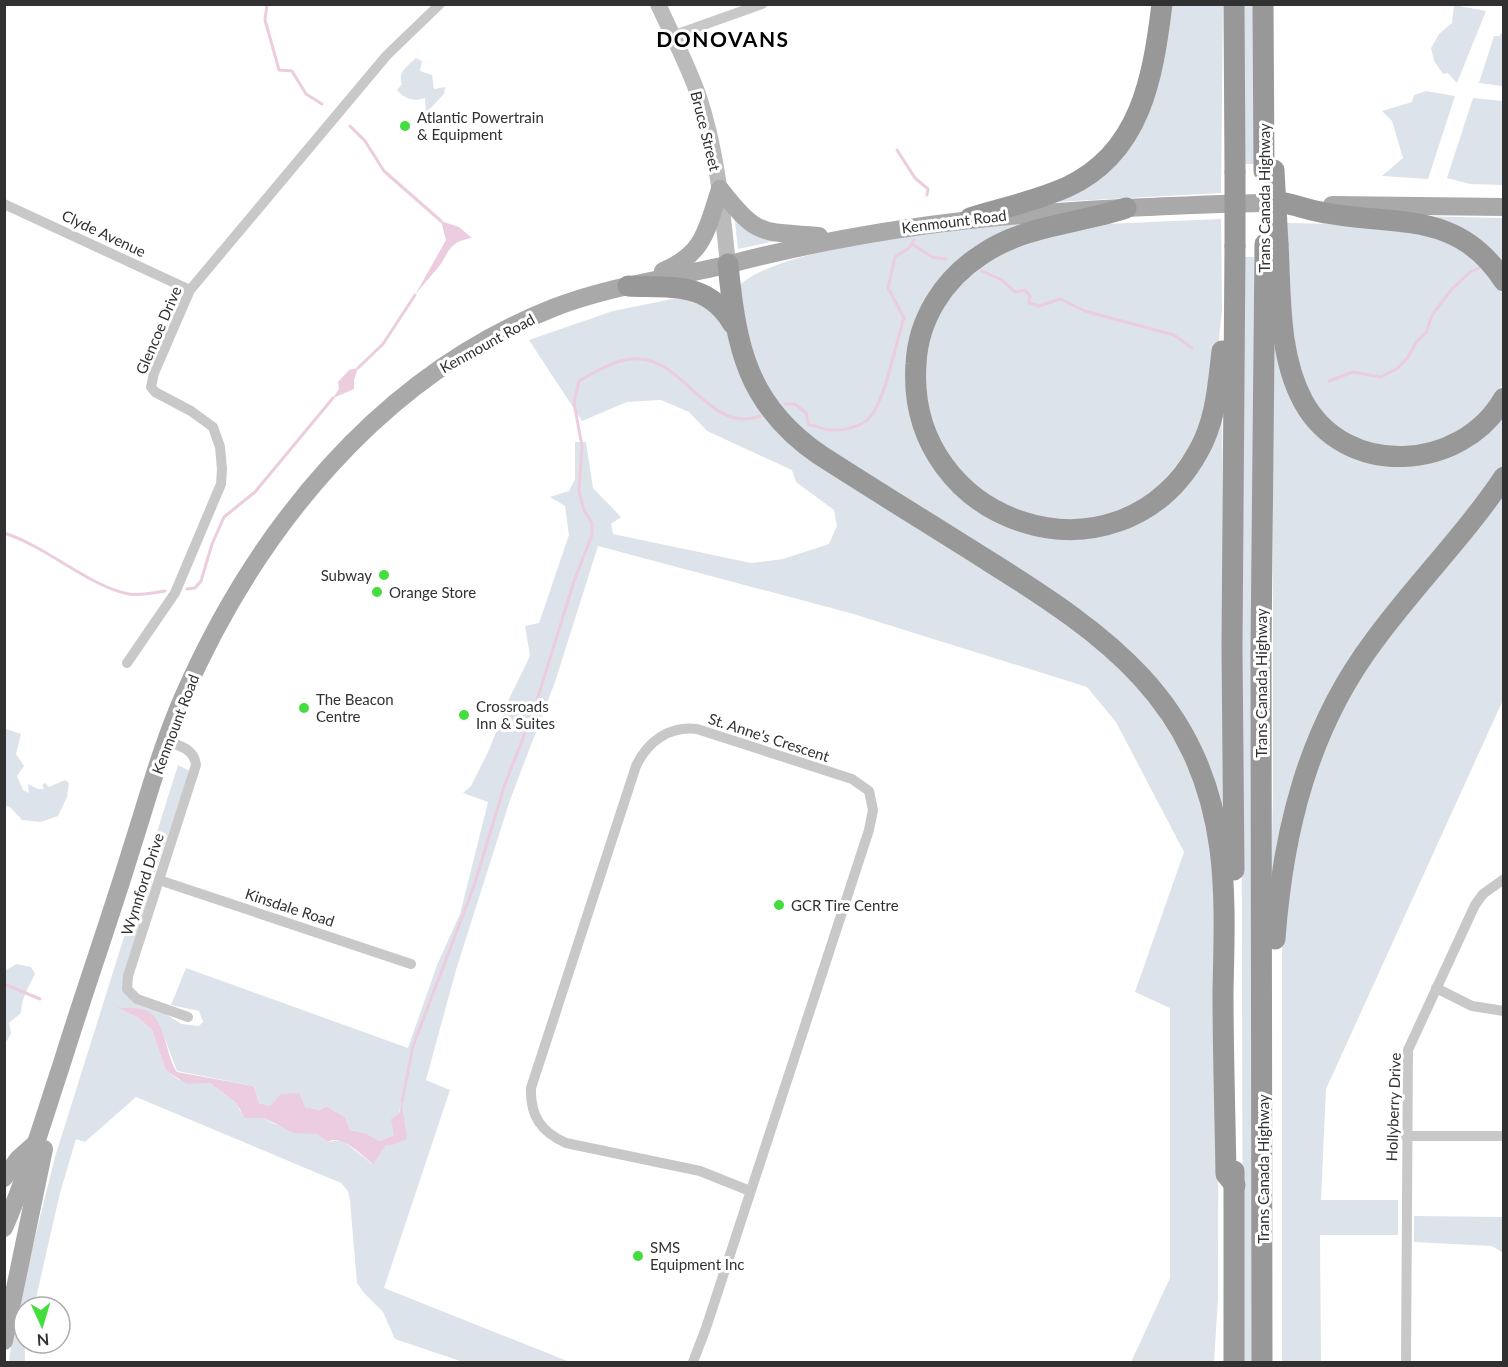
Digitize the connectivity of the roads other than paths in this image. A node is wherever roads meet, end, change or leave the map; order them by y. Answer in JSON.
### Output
{"nodes":[{"id":1,"x":440,"y":4,"type":"edge"},
{"id":2,"x":658,"y":4,"type":"edge"},
{"id":3,"x":762,"y":4,"type":"edge"},
{"id":4,"x":1162,"y":4,"type":"edge"},
{"id":5,"x":1234,"y":4,"type":"edge"},
{"id":6,"x":1263,"y":8,"type":"edge"},
{"id":7,"x":672,"y":36,"type":"junction"},
{"id":8,"x":720,"y":189,"type":"junction"},
{"id":9,"x":1285,"y":203,"type":"junction"},
{"id":10,"x":4,"y":204,"type":"edge"},
{"id":11,"x":1503,"y":207,"type":"edge"},
{"id":12,"x":1126,"y":208,"type":"junction"},
{"id":13,"x":970,"y":218,"type":"junction"},
{"id":14,"x":842,"y":238,"type":"junction"},
{"id":15,"x":1272,"y":244,"type":"junction"},
{"id":16,"x":1235,"y":246,"type":"junction"},
{"id":17,"x":728,"y":264,"type":"junction"},
{"id":18,"x":1503,"y":281,"type":"edge"},
{"id":19,"x":628,"y":286,"type":"junction"},
{"id":20,"x":190,"y":290,"type":"junction"},
{"id":21,"x":738,"y":332,"type":"junction"},
{"id":22,"x":1503,"y":398,"type":"edge"},
{"id":23,"x":1503,"y":477,"type":"edge"},
{"id":24,"x":127,"y":663,"type":"dead end"},
{"id":25,"x":166,"y":742,"type":"junction"},
{"id":26,"x":1503,"y":879,"type":"edge"},
{"id":27,"x":159,"y":880,"type":"junction"},
{"id":28,"x":411,"y":964,"type":"dead end"},
{"id":29,"x":1436,"y":988,"type":"junction"},
{"id":30,"x":1503,"y":1011,"type":"edge"},
{"id":31,"x":188,"y":1017,"type":"dead end"},
{"id":32,"x":50,"y":1102,"type":"junction"},
{"id":33,"x":1406,"y":1136,"type":"junction"},
{"id":34,"x":1503,"y":1136,"type":"edge"},
{"id":35,"x":38,"y":1141,"type":"junction"},
{"id":36,"x":4,"y":1178,"type":"edge"},
{"id":37,"x":1263,"y":1179,"type":"junction"},
{"id":38,"x":750,"y":1191,"type":"junction"},
{"id":39,"x":1235,"y":1191,"type":"junction"},
{"id":40,"x":4,"y":1228,"type":"edge"},
{"id":41,"x":4,"y":1341,"type":"edge"},
{"id":42,"x":693,"y":1362,"type":"edge"},
{"id":43,"x":1218,"y":1362,"type":"edge"},
{"id":44,"x":1234,"y":1362,"type":"edge"},
{"id":45,"x":1262,"y":1362,"type":"edge"},
{"id":46,"x":1274,"y":1362,"type":"edge"},
{"id":47,"x":1406,"y":1362,"type":"edge"}],
"edges":[{"from":1,"to":20,"type":"street","name":"Glencoe Drive"},
{"from":2,"to":7,"type":"main road","name":"Bruce Street"},
{"from":3,"to":7,"type":"street"},
{"from":4,"to":13,"type":"highway"},
{"from":5,"to":16,"type":"highway","name":"Trans Canada Highway","bridge":true},
{"from":6,"to":15,"type":"highway","name":"Trans Canada Highway"},
{"from":7,"to":8,"type":"main road","name":"Bruce Street"},
{"from":8,"to":14,"type":"main road"},
{"from":8,"to":17,"type":"main road","name":"Bruce Street"},
{"from":8,"to":19,"type":"main road"},
{"from":9,"to":11,"type":"main road","name":"Kenmount Road"},
{"from":9,"to":12,"type":"main road","name":"Kenmount Road"},
{"from":9,"to":18,"type":"highway"},
{"from":10,"to":20,"type":"street","name":"Clyde Avenue"},
{"from":12,"to":13,"type":"main road","name":"Kenmount Road"},
{"from":12,"to":16,"type":"highway"},
{"from":13,"to":14,"type":"main road","name":"Kenmount Road"},
{"from":14,"to":17,"type":"main road","name":"Kenmount Road"},
{"from":15,"to":22,"type":"highway"},
{"from":15,"to":37,"type":"highway","name":"Trans Canada Highway"},
{"from":16,"to":39,"type":"highway","name":"Trans Canada Highway"},
{"from":17,"to":19,"type":"main road","name":"Kenmount Road"},
{"from":17,"to":21,"type":"highway"},
{"from":19,"to":21,"type":"highway"},
{"from":19,"to":25,"type":"main road","name":"Kenmount Road"},
{"from":20,"to":24,"type":"street","name":"Glencoe Drive"},
{"from":21,"to":39,"type":"highway"},
{"from":23,"to":37,"type":"highway"},
{"from":25,"to":27,"type":"street","name":"Wynnford Drive"},
{"from":25,"to":32,"type":"main road","name":"Kenmount Road"},
{"from":26,"to":29,"type":"street","name":"Hollyberry Drive"},
{"from":27,"to":28,"type":"street","name":"Kinsdale Road"},
{"from":27,"to":31,"type":"street","name":"Wynnford Drive"},
{"from":29,"to":30,"type":"street"},
{"from":29,"to":33,"type":"street","name":"Hollyberry Drive"},
{"from":32,"to":35,"type":"main road","name":"Kenmount Road"},
{"from":32,"to":41,"type":"main road"},
{"from":33,"to":34,"type":"street"},
{"from":33,"to":47,"type":"street","name":"Hollyberry Drive"},
{"from":35,"to":36,"type":"main road"},
{"from":35,"to":40,"type":"main road","name":"Kenmount Road"},
{"from":37,"to":45,"type":"highway","name":"Trans Canada Highway"},
{"from":37,"to":46,"type":"highway"},
{"from":38,"to":38,"type":"street","name":"St. Anne's Crescent"},
{"from":38,"to":42,"type":"street","name":"St. Anne's Crescent"},
{"from":39,"to":43,"type":"highway"},
{"from":39,"to":44,"type":"highway","name":"Trans Canada Highway"}]}
